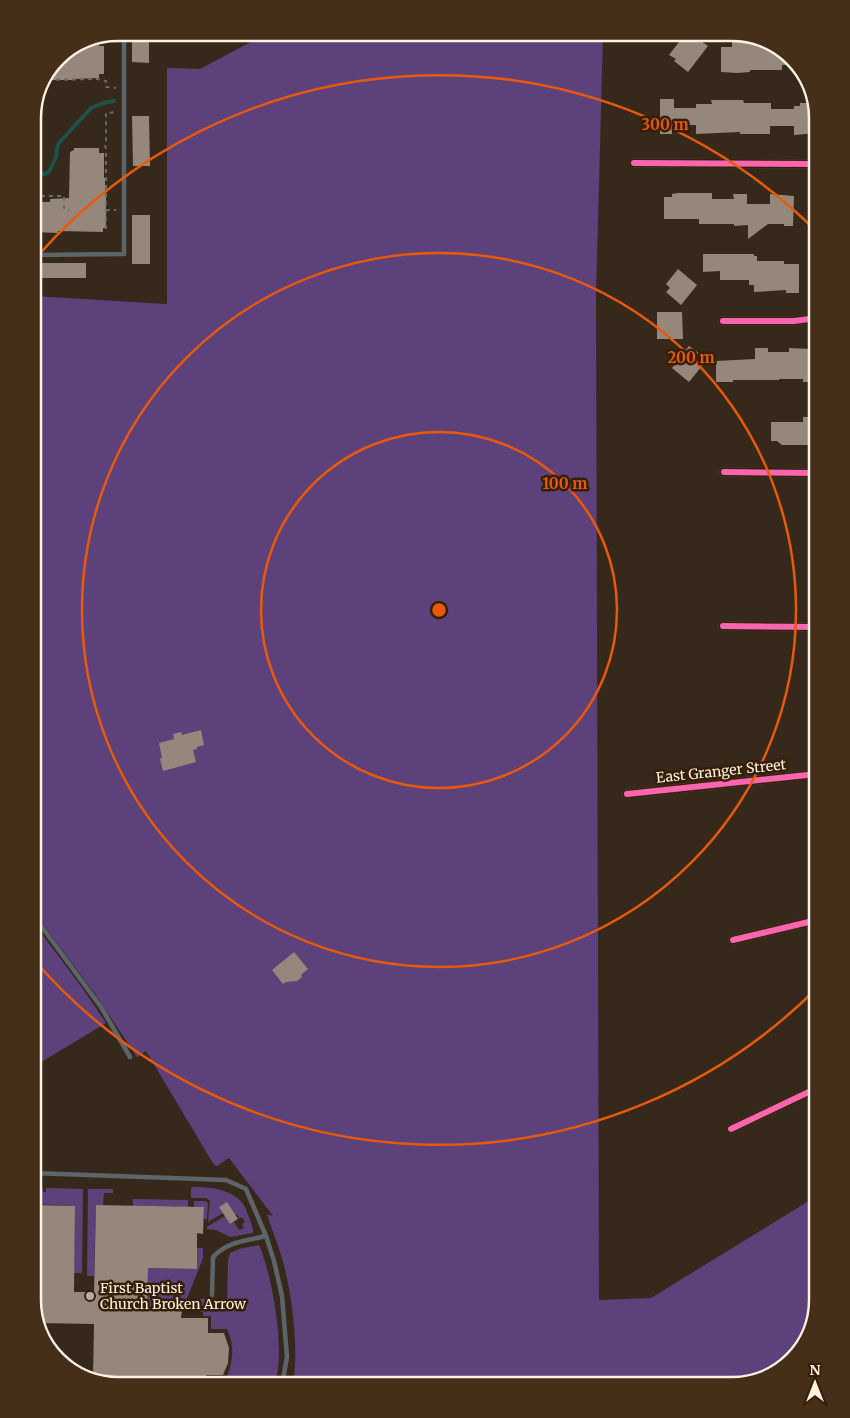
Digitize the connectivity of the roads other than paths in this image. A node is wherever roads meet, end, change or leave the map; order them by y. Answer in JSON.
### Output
{"nodes":[{"id":1,"x":124,"y":41,"type":"edge"},
{"id":2,"x":634,"y":163,"type":"dead end"},
{"id":3,"x":809,"y":164,"type":"edge"},
{"id":4,"x":41,"y":255,"type":"edge"},
{"id":5,"x":809,"y":319,"type":"edge"},
{"id":6,"x":723,"y":321,"type":"dead end"},
{"id":7,"x":724,"y":472,"type":"dead end"},
{"id":8,"x":809,"y":473,"type":"edge"},
{"id":9,"x":723,"y":626,"type":"dead end"},
{"id":10,"x":809,"y":627,"type":"edge"},
{"id":11,"x":809,"y":775,"type":"edge"},
{"id":12,"x":627,"y":794,"type":"dead end"},
{"id":13,"x":809,"y":922,"type":"edge"},
{"id":14,"x":41,"y":927,"type":"edge"},
{"id":15,"x":733,"y":940,"type":"dead end"},
{"id":16,"x":130,"y":1057,"type":"dead end"},
{"id":17,"x":809,"y":1092,"type":"edge"},
{"id":18,"x":731,"y":1129,"type":"dead end"},
{"id":19,"x":41,"y":1174,"type":"edge"},
{"id":20,"x":266,"y":1236,"type":"junction"},
{"id":21,"x":212,"y":1295,"type":"dead end"},
{"id":22,"x":284,"y":1377,"type":"edge"}],
"edges":[{"from":1,"to":4,"type":"lane"},
{"from":2,"to":3,"type":"street"},
{"from":5,"to":6,"type":"street"},
{"from":7,"to":8,"type":"street"},
{"from":9,"to":10,"type":"street"},
{"from":11,"to":12,"type":"street","name":"East Granger Street"},
{"from":13,"to":15,"type":"street"},
{"from":14,"to":16,"type":"lane"},
{"from":17,"to":18,"type":"street"},
{"from":19,"to":20,"type":"lane"},
{"from":20,"to":21,"type":"lane"},
{"from":20,"to":22,"type":"lane"}]}
